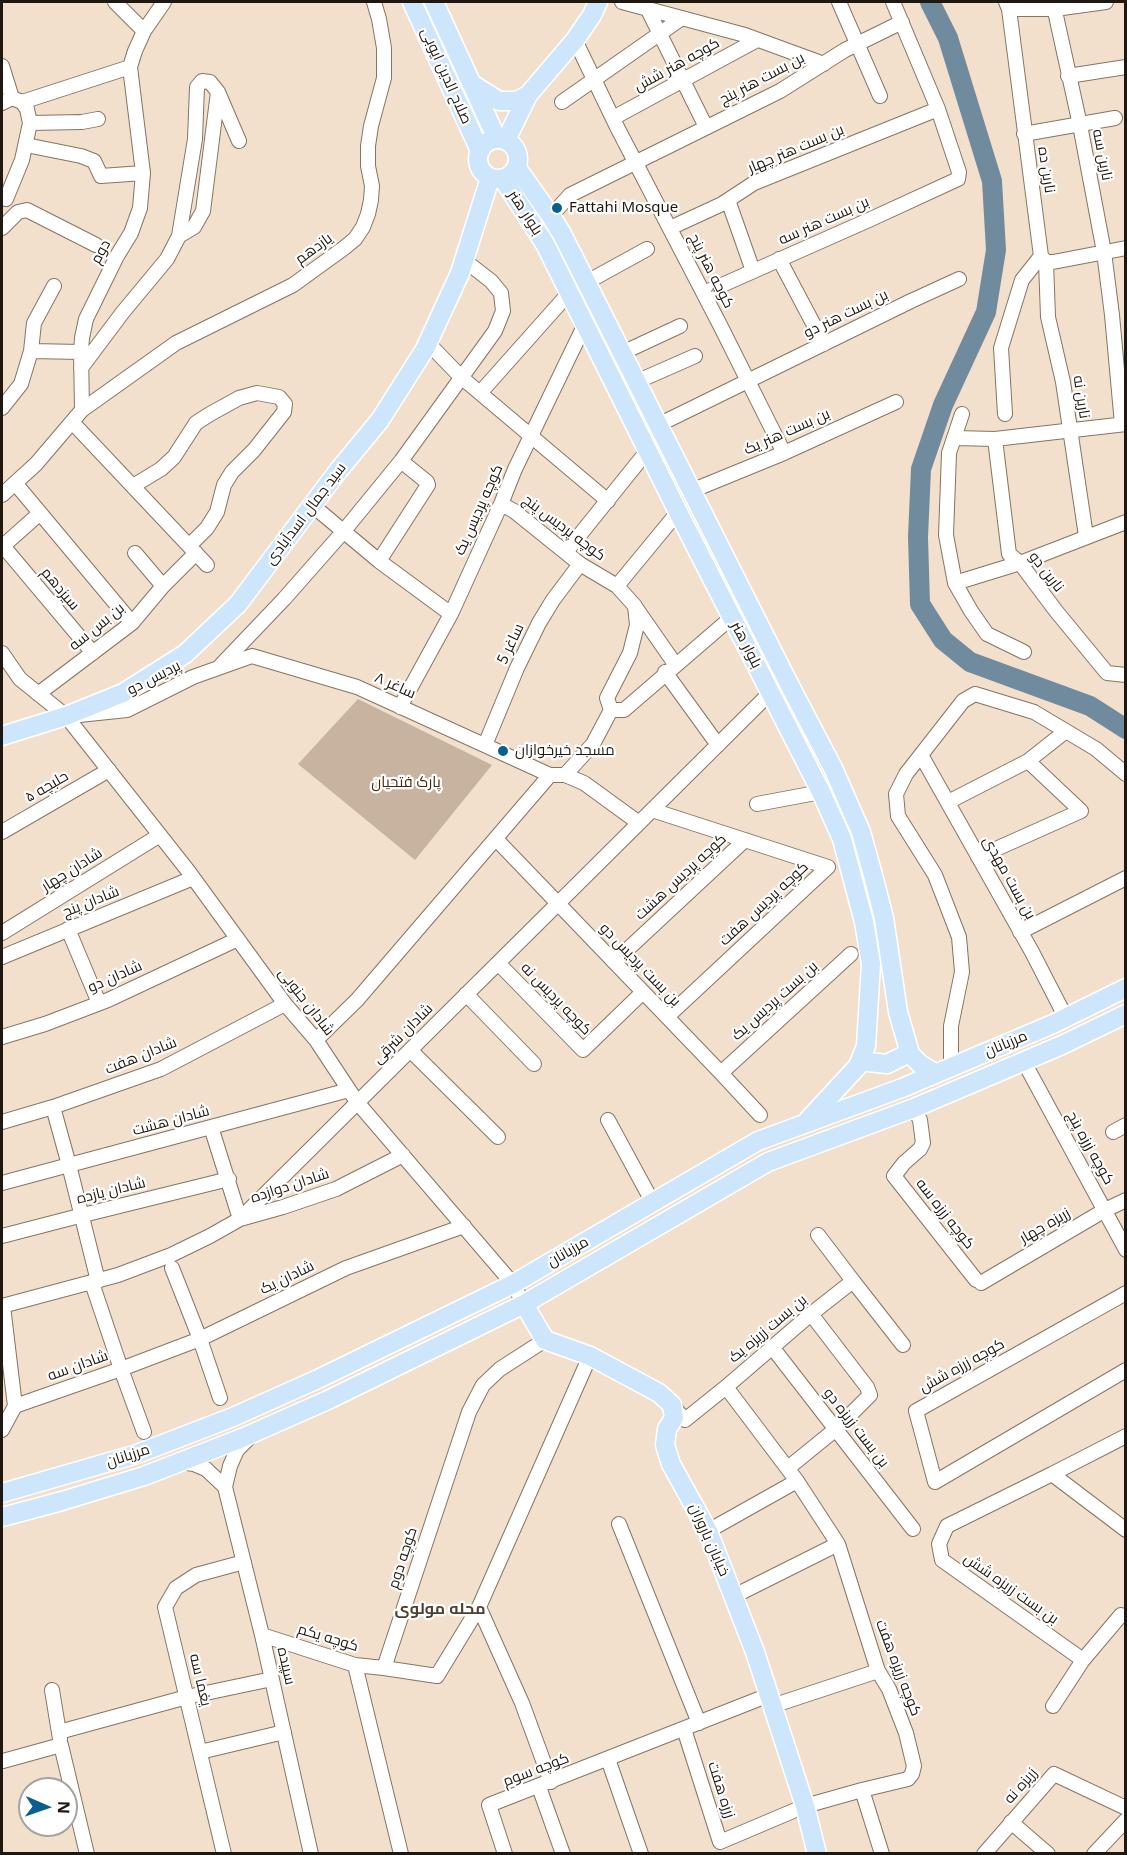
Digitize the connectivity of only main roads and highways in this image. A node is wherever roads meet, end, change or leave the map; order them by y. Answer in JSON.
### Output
{"nodes":[{"id":1,"x":412,"y":2,"type":"edge"},
{"id":2,"x":434,"y":2,"type":"edge"},
{"id":3,"x":598,"y":2,"type":"edge"},
{"id":4,"x":471,"y":84,"type":"junction"},
{"id":5,"x":528,"y":95,"type":"junction"},
{"id":6,"x":501,"y":140,"type":"junction"},
{"id":7,"x":480,"y":151,"type":"junction"},
{"id":8,"x":503,"y":175,"type":"junction"},
{"id":9,"x":789,"y":684,"type":"junction"},
{"id":10,"x":770,"y":693,"type":"junction"},
{"id":11,"x":2,"y":736,"type":"edge"},
{"id":12,"x":1125,"y":988,"type":"edge"},
{"id":13,"x":1125,"y":1014,"type":"edge"},
{"id":14,"x":909,"y":1050,"type":"junction"},
{"id":15,"x":862,"y":1056,"type":"junction"},
{"id":16,"x":943,"y":1071,"type":"junction"},
{"id":17,"x":805,"y":1124,"type":"junction"},
{"id":18,"x":812,"y":1146,"type":"junction"},
{"id":19,"x":524,"y":1305,"type":"junction"},
{"id":20,"x":2,"y":1493,"type":"edge"},
{"id":21,"x":2,"y":1517,"type":"edge"},
{"id":22,"x":817,"y":1854,"type":"edge"}],
"edges":[{"from":1,"to":7,"type":"main road","name":"صلاح الدین ایوبی"},
{"from":2,"to":4,"type":"main road"},
{"from":3,"to":5,"type":"main road"},
{"from":4,"to":5,"type":"main road"},
{"from":4,"to":6,"type":"main road"},
{"from":5,"to":6,"type":"main road"},
{"from":6,"to":7,"type":"main road"},
{"from":6,"to":8,"type":"main road"},
{"from":7,"to":8,"type":"main road"},
{"from":8,"to":9,"type":"main road","name":"بلوار هنر"},
{"from":8,"to":10,"type":"main road","name":"بلوار هنر"},
{"from":8,"to":11,"type":"main road","name":"سید جمال اسدآبادی"},
{"from":9,"to":10,"type":"main road"},
{"from":9,"to":14,"type":"main road","name":"بلوار هنر"},
{"from":10,"to":15,"type":"main road","name":"بلوار هنر"},
{"from":12,"to":16,"type":"main road","name":"مرزبانان"},
{"from":13,"to":18,"type":"main road","name":"مرزبانان"},
{"from":14,"to":15,"type":"main road"},
{"from":14,"to":16,"type":"main road","name":"بلوار هنر"},
{"from":15,"to":17,"type":"main road","name":"بلوار هنر"},
{"from":16,"to":17,"type":"main road","name":"مرزبانان"},
{"from":17,"to":18,"type":"main road"},
{"from":17,"to":20,"type":"main road","name":"مرزبانان"},
{"from":18,"to":19,"type":"main road","name":"مرزبانان"},
{"from":19,"to":21,"type":"main road","name":"مرزبانان"},
{"from":19,"to":22,"type":"main road","name":"خیابان باروران"}]}
